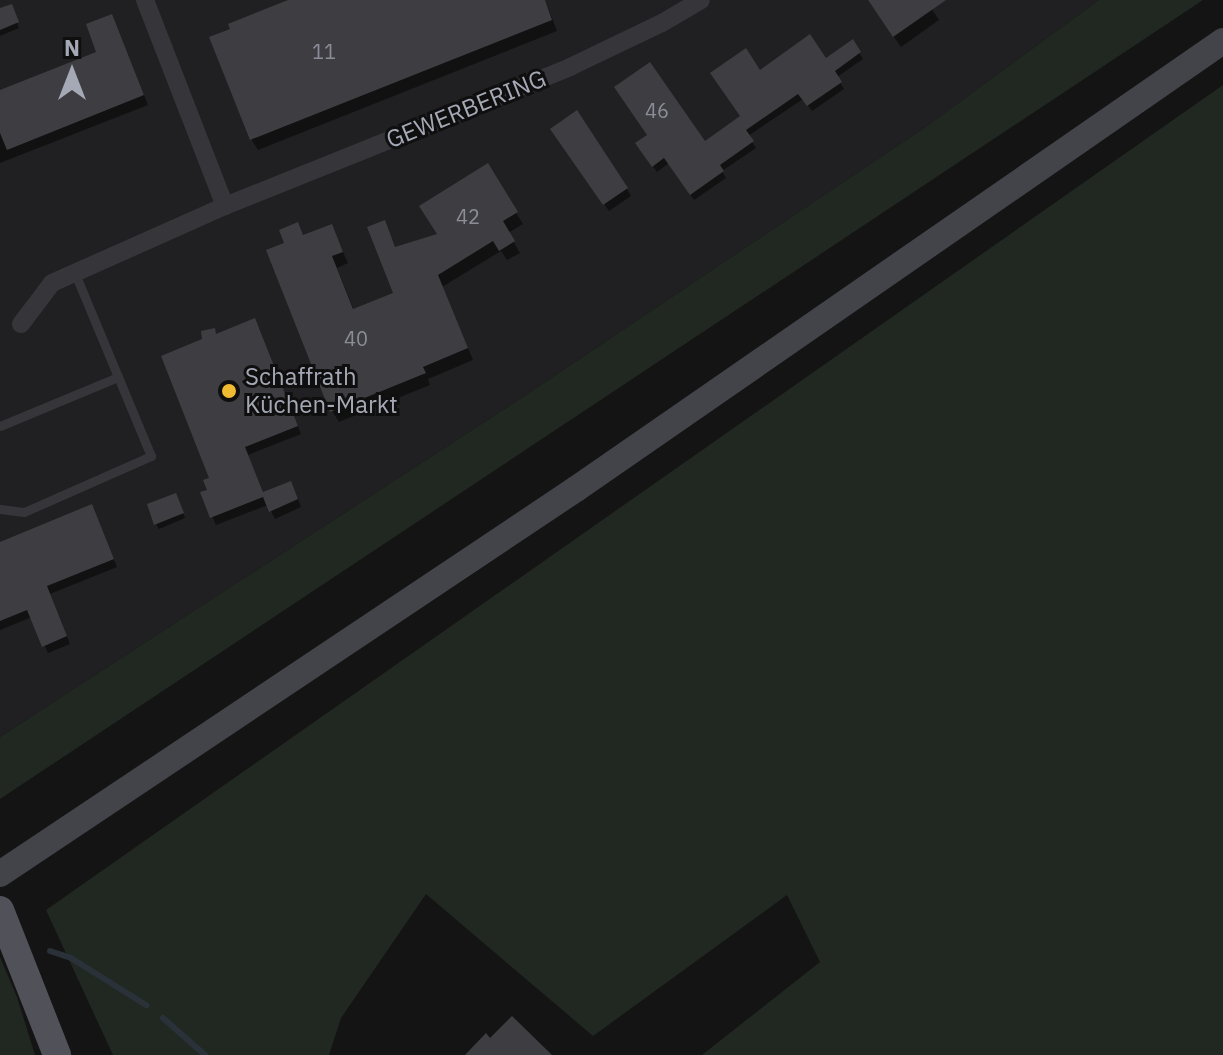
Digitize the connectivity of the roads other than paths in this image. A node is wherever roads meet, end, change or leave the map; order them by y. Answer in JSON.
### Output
{"nodes":[{"id":1,"x":145,"y":0,"type":"edge"},
{"id":2,"x":701,"y":0,"type":"edge"},
{"id":3,"x":1223,"y":41,"type":"edge"},
{"id":4,"x":225,"y":206,"type":"junction"},
{"id":5,"x":75,"y":273,"type":"junction"},
{"id":6,"x":21,"y":324,"type":"dead end"},
{"id":7,"x":118,"y":377,"type":"junction"},
{"id":8,"x":0,"y":426,"type":"edge"},
{"id":9,"x":0,"y":509,"type":"edge"},
{"id":10,"x":0,"y":874,"type":"edge"},
{"id":11,"x":0,"y":910,"type":"edge"},
{"id":12,"x":57,"y":1055,"type":"edge"}],
"edges":[{"from":1,"to":4,"type":"street"},
{"from":2,"to":4,"type":"street","name":"GEWERBERING"},
{"from":3,"to":10,"type":"main road"},
{"from":4,"to":5,"type":"street","name":"GEWERBERING"},
{"from":5,"to":6,"type":"street","name":"GEWERBERING"},
{"from":5,"to":7,"type":"lane"},
{"from":7,"to":8,"type":"lane"},
{"from":7,"to":9,"type":"lane"},
{"from":11,"to":12,"type":"main road"}]}
